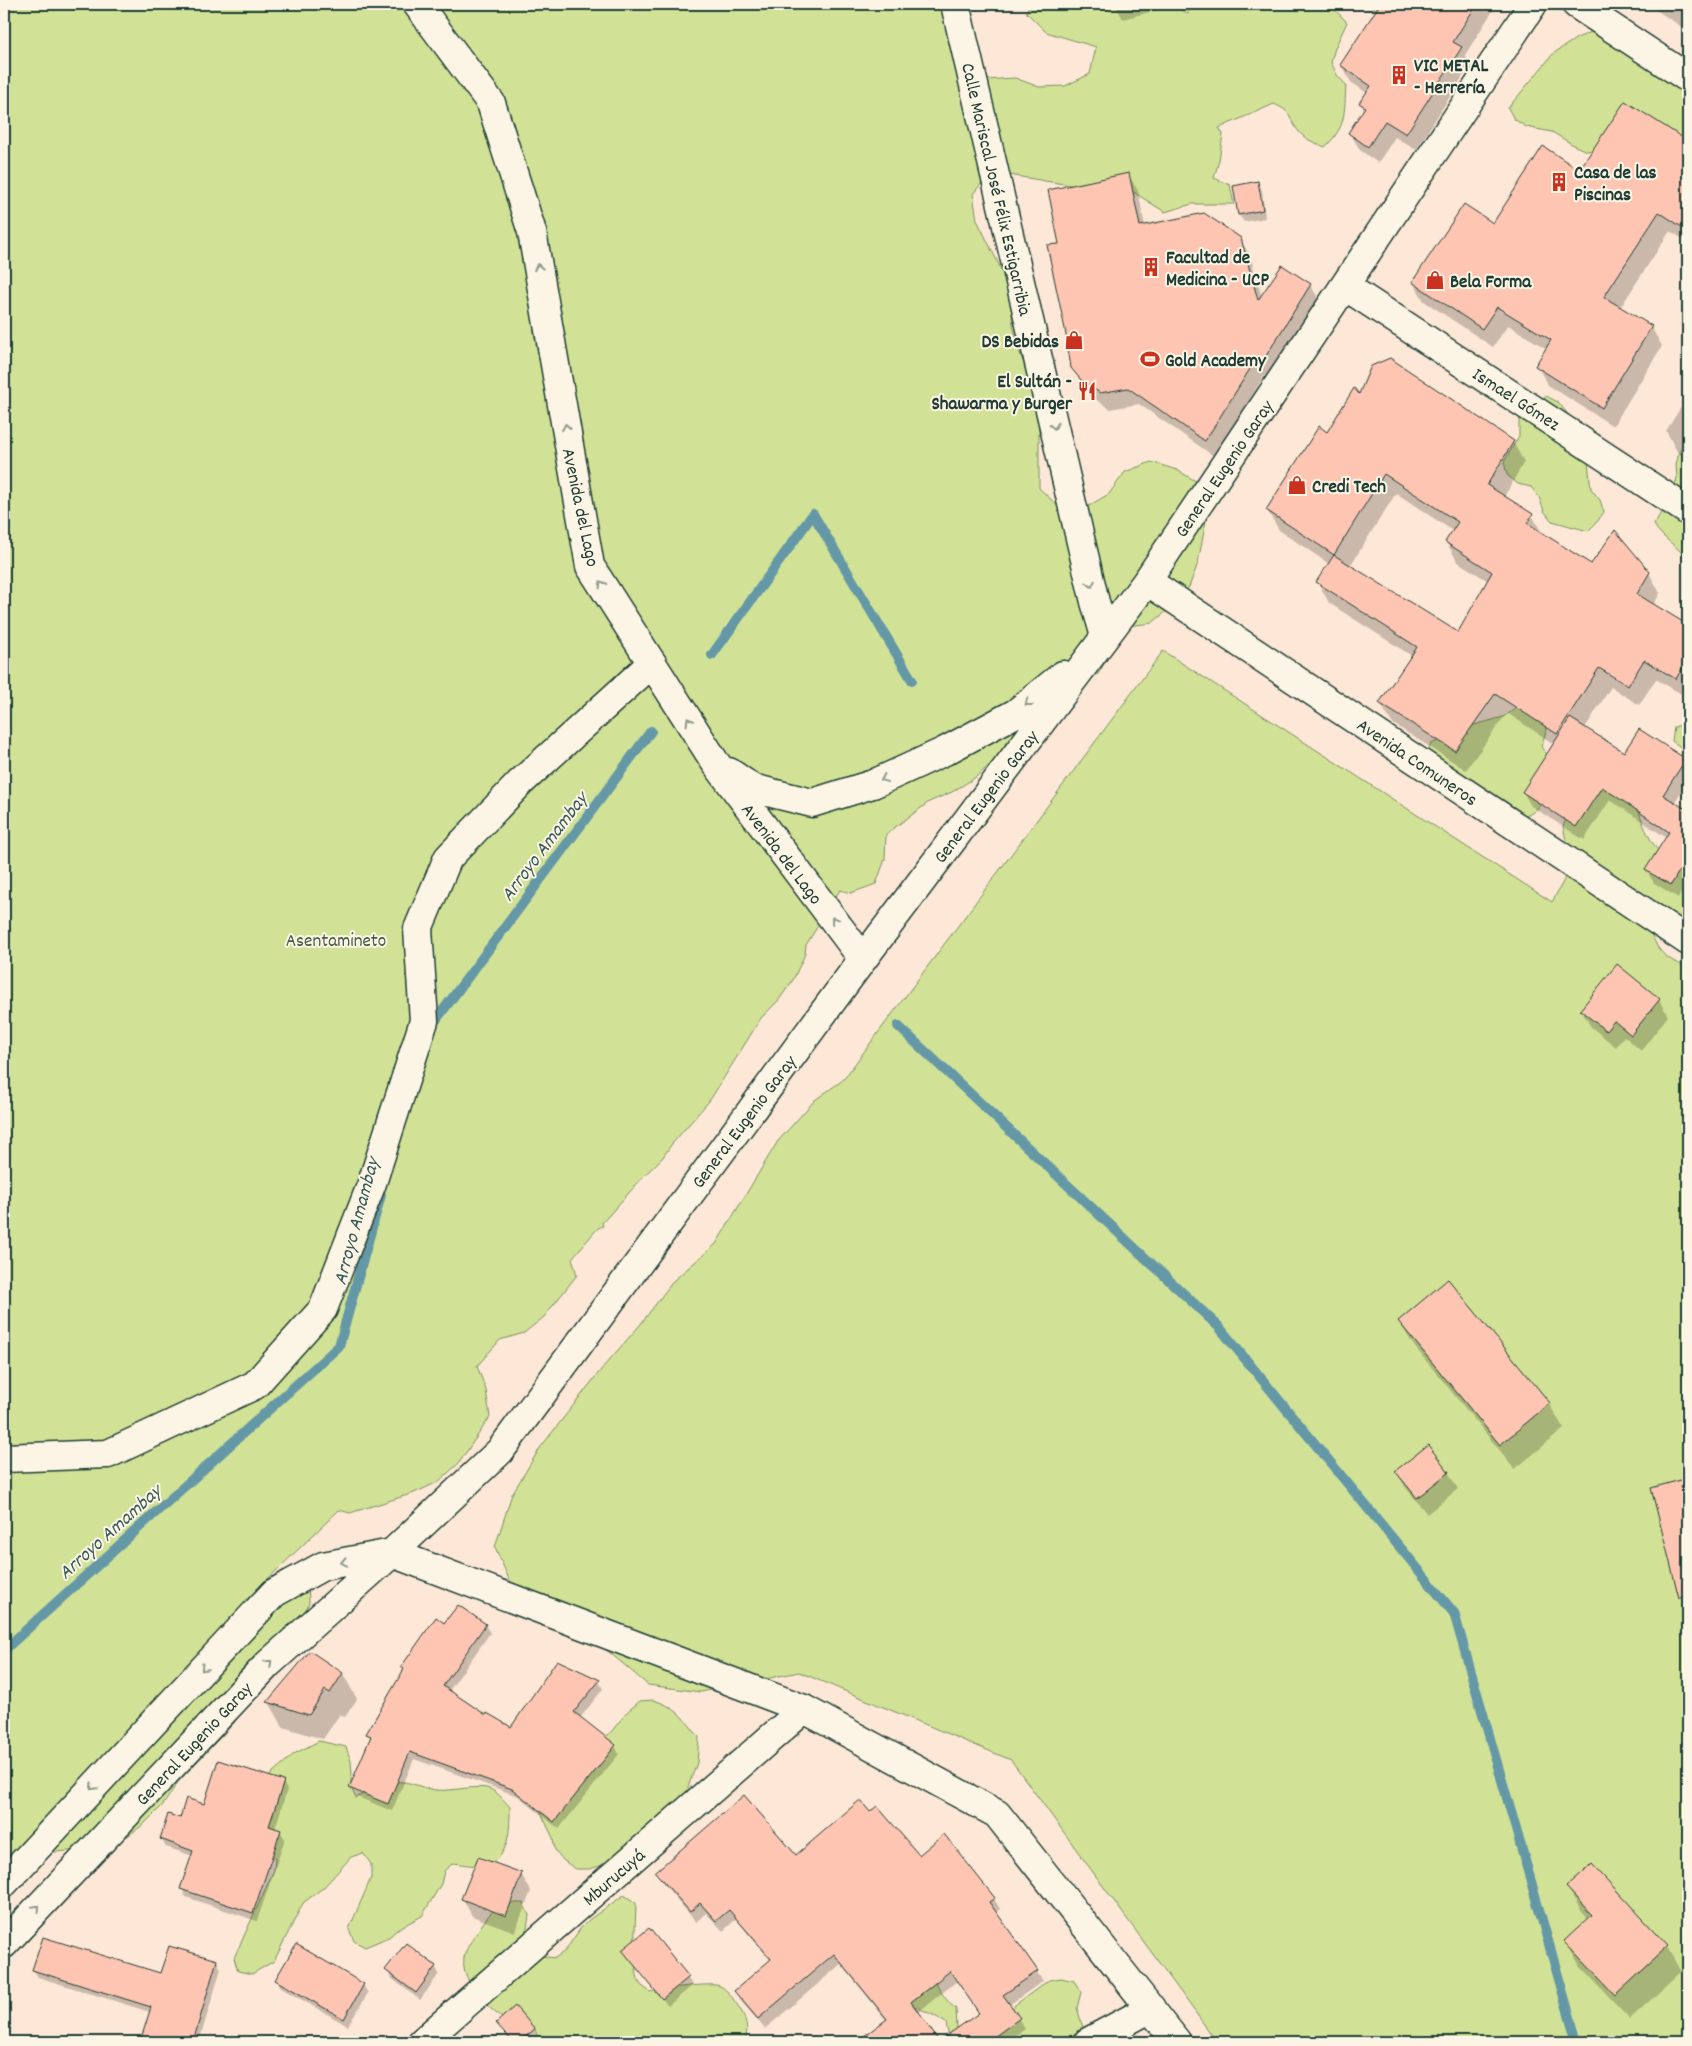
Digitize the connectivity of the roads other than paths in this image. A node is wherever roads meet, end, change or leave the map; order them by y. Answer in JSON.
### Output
{"nodes":[{"id":1,"x":417,"y":4,"type":"edge"},
{"id":2,"x":955,"y":4,"type":"edge"},
{"id":3,"x":1533,"y":4,"type":"edge"},
{"id":4,"x":1576,"y":4,"type":"edge"},
{"id":5,"x":1688,"y":78,"type":"edge"},
{"id":6,"x":1345,"y":286,"type":"junction"},
{"id":7,"x":1688,"y":511,"type":"edge"},
{"id":8,"x":1147,"y":581,"type":"junction"},
{"id":9,"x":1099,"y":644,"type":"junction"},
{"id":10,"x":652,"y":663,"type":"junction"},
{"id":11,"x":715,"y":762,"type":"junction"},
{"id":12,"x":1688,"y":941,"type":"edge"},
{"id":13,"x":863,"y":959,"type":"junction"},
{"id":14,"x":4,"y":1458,"type":"edge"},
{"id":15,"x":392,"y":1553,"type":"junction"},
{"id":16,"x":804,"y":1709,"type":"junction"},
{"id":17,"x":4,"y":1883,"type":"edge"},
{"id":18,"x":4,"y":1944,"type":"edge"},
{"id":19,"x":1151,"y":2008,"type":"junction"},
{"id":20,"x":422,"y":2042,"type":"edge"},
{"id":21,"x":1088,"y":2042,"type":"edge"},
{"id":22,"x":1177,"y":2042,"type":"edge"}],
"edges":[{"from":10,"to":1,"type":"street","name":"Avenida del Lago","one_way":true},
{"from":2,"to":9,"type":"street","name":"Calle Mariscal José Félix Estigarribia","one_way":true},
{"from":3,"to":6,"type":"street","name":"General Eugenio Garay"},
{"from":4,"to":5,"type":"street"},
{"from":6,"to":7,"type":"street","name":"Ismael Gómez"},
{"from":6,"to":8,"type":"street","name":"General Eugenio Garay"},
{"from":8,"to":9,"type":"street","name":"General Eugenio Garay"},
{"from":8,"to":12,"type":"street","name":"Avenida Comuneros"},
{"from":9,"to":11,"type":"street","one_way":true},
{"from":9,"to":13,"type":"street","name":"General Eugenio Garay"},
{"from":11,"to":10,"type":"street","name":"Avenida del Lago","one_way":true},
{"from":10,"to":14,"type":"street"},
{"from":13,"to":11,"type":"street","name":"Avenida del Lago","one_way":true},
{"from":13,"to":15,"type":"street","name":"General Eugenio Garay"},
{"from":15,"to":16,"type":"street"},
{"from":15,"to":17,"type":"street","one_way":true},
{"from":18,"to":15,"type":"street","name":"General Eugenio Garay","one_way":true},
{"from":16,"to":19,"type":"street"},
{"from":16,"to":20,"type":"street","name":"Mburucuyá"},
{"from":19,"to":21,"type":"street"},
{"from":19,"to":22,"type":"street"}]}
